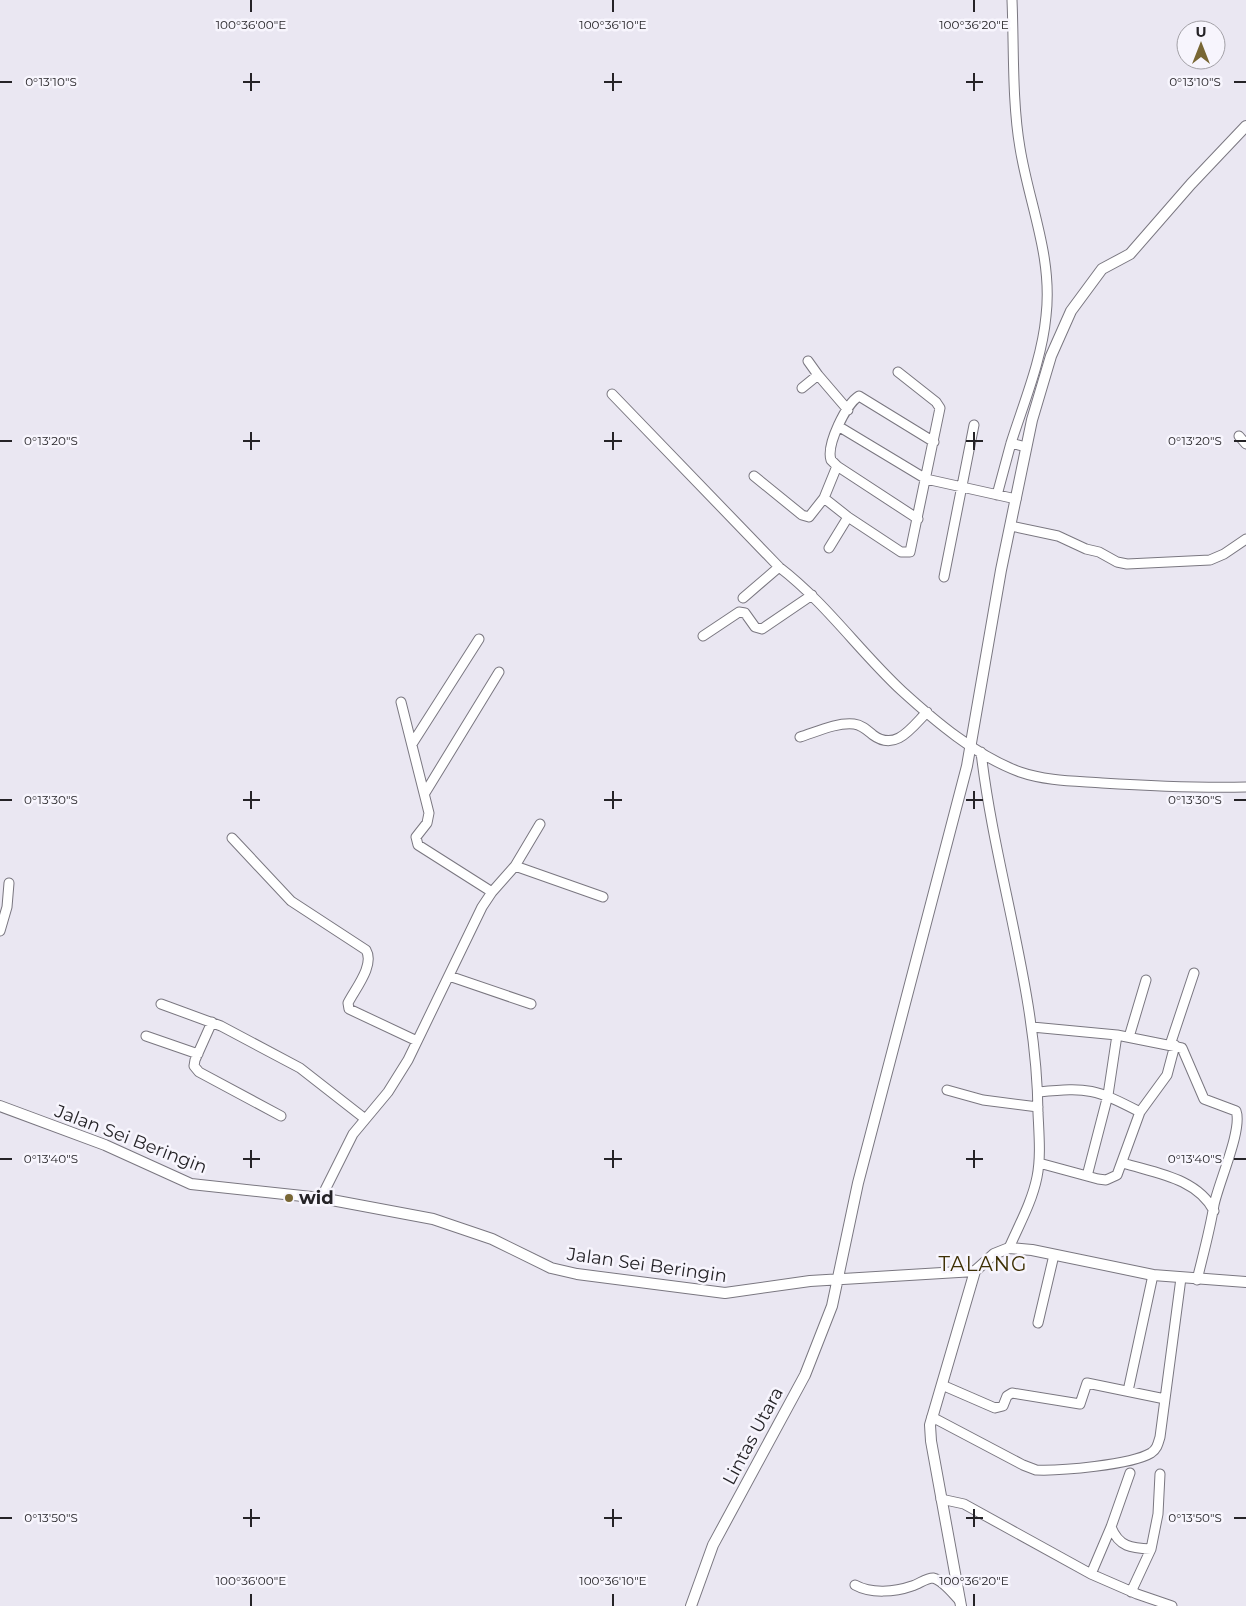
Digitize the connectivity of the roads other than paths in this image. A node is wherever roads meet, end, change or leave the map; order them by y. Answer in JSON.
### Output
{"nodes":[{"id":1,"x":1012,"y":0,"type":"edge"},
{"id":2,"x":1246,"y":126,"type":"edge"},
{"id":3,"x":808,"y":361,"type":"dead end"},
{"id":4,"x":898,"y":372,"type":"dead end"},
{"id":5,"x":818,"y":376,"type":"junction"},
{"id":6,"x":802,"y":388,"type":"dead end"},
{"id":7,"x":612,"y":394,"type":"dead end"},
{"id":8,"x":848,"y":410,"type":"junction"},
{"id":9,"x":838,"y":426,"type":"junction"},
{"id":10,"x":974,"y":426,"type":"dead end"},
{"id":11,"x":1239,"y":436,"type":"dead end"},
{"id":12,"x":934,"y":442,"type":"junction"},
{"id":13,"x":1011,"y":443,"type":"junction"},
{"id":14,"x":1246,"y":444,"type":"edge"},
{"id":15,"x":1026,"y":448,"type":"junction"},
{"id":16,"x":837,"y":466,"type":"junction"},
{"id":17,"x":754,"y":476,"type":"dead end"},
{"id":18,"x":926,"y":479,"type":"junction"},
{"id":19,"x":962,"y":487,"type":"junction"},
{"id":20,"x":997,"y":495,"type":"junction"},
{"id":21,"x":824,"y":498,"type":"junction"},
{"id":22,"x":1016,"y":499,"type":"junction"},
{"id":23,"x":848,"y":518,"type":"junction"},
{"id":24,"x":918,"y":519,"type":"junction"},
{"id":25,"x":1011,"y":526,"type":"junction"},
{"id":26,"x":1246,"y":539,"type":"edge"},
{"id":27,"x":829,"y":548,"type":"dead end"},
{"id":28,"x":779,"y":567,"type":"junction"},
{"id":29,"x":944,"y":577,"type":"dead end"},
{"id":30,"x":812,"y":595,"type":"junction"},
{"id":31,"x":743,"y":598,"type":"dead end"},
{"id":32,"x":702,"y":636,"type":"dead end"},
{"id":33,"x":479,"y":639,"type":"dead end"},
{"id":34,"x":499,"y":672,"type":"dead end"},
{"id":35,"x":401,"y":702,"type":"dead end"},
{"id":36,"x":927,"y":712,"type":"junction"},
{"id":37,"x":800,"y":737,"type":"dead end"},
{"id":38,"x":412,"y":744,"type":"junction"},
{"id":39,"x":971,"y":746,"type":"junction"},
{"id":40,"x":981,"y":752,"type":"junction"},
{"id":41,"x":1246,"y":786,"type":"edge"},
{"id":42,"x":425,"y":793,"type":"junction"},
{"id":43,"x":540,"y":824,"type":"dead end"},
{"id":44,"x":232,"y":838,"type":"dead end"},
{"id":45,"x":516,"y":866,"type":"junction"},
{"id":46,"x":9,"y":883,"type":"dead end"},
{"id":47,"x":492,"y":892,"type":"junction"},
{"id":48,"x":603,"y":897,"type":"dead end"},
{"id":49,"x":0,"y":931,"type":"edge"},
{"id":50,"x":1194,"y":973,"type":"dead end"},
{"id":51,"x":449,"y":976,"type":"junction"},
{"id":52,"x":1146,"y":980,"type":"dead end"},
{"id":53,"x":161,"y":1004,"type":"dead end"},
{"id":54,"x":531,"y":1004,"type":"dead end"},
{"id":55,"x":212,"y":1022,"type":"junction"},
{"id":56,"x":1032,"y":1027,"type":"junction"},
{"id":57,"x":1117,"y":1035,"type":"junction"},
{"id":58,"x":146,"y":1036,"type":"dead end"},
{"id":59,"x":1129,"y":1038,"type":"junction"},
{"id":60,"x":417,"y":1041,"type":"junction"},
{"id":61,"x":1172,"y":1045,"type":"junction"},
{"id":62,"x":198,"y":1054,"type":"junction"},
{"id":63,"x":946,"y":1090,"type":"dead end"},
{"id":64,"x":1038,"y":1092,"type":"junction"},
{"id":65,"x":1108,"y":1096,"type":"junction"},
{"id":66,"x":0,"y":1106,"type":"edge"},
{"id":67,"x":1038,"y":1107,"type":"junction"},
{"id":68,"x":1140,"y":1112,"type":"junction"},
{"id":69,"x":281,"y":1116,"type":"dead end"},
{"id":70,"x":364,"y":1118,"type":"junction"},
{"id":71,"x":1039,"y":1163,"type":"junction"},
{"id":72,"x":1123,"y":1163,"type":"junction"},
{"id":73,"x":1088,"y":1176,"type":"junction"},
{"id":74,"x":322,"y":1198,"type":"junction"},
{"id":75,"x":1214,"y":1211,"type":"junction"},
{"id":76,"x":1009,"y":1248,"type":"junction"},
{"id":77,"x":1054,"y":1255,"type":"junction"},
{"id":78,"x":975,"y":1271,"type":"junction"},
{"id":79,"x":1153,"y":1275,"type":"junction"},
{"id":80,"x":1181,"y":1278,"type":"junction"},
{"id":81,"x":837,"y":1280,"type":"junction"},
{"id":82,"x":1197,"y":1280,"type":"junction"},
{"id":83,"x":1246,"y":1282,"type":"edge"},
{"id":84,"x":1038,"y":1323,"type":"dead end"},
{"id":85,"x":942,"y":1385,"type":"junction"},
{"id":86,"x":1128,"y":1392,"type":"junction"},
{"id":87,"x":1165,"y":1399,"type":"junction"},
{"id":88,"x":932,"y":1417,"type":"junction"},
{"id":89,"x":1130,"y":1473,"type":"dead end"},
{"id":90,"x":1160,"y":1474,"type":"dead end"},
{"id":91,"x":941,"y":1500,"type":"junction"},
{"id":92,"x":1111,"y":1527,"type":"junction"},
{"id":93,"x":1150,"y":1549,"type":"junction"},
{"id":94,"x":1091,"y":1574,"type":"junction"},
{"id":95,"x":855,"y":1585,"type":"dead end"},
{"id":96,"x":1131,"y":1592,"type":"junction"},
{"id":97,"x":960,"y":1603,"type":"edge"},
{"id":98,"x":691,"y":1606,"type":"edge"},
{"id":99,"x":1172,"y":1606,"type":"edge"}],
"edges":[{"from":1,"to":13,"type":"street"},
{"from":2,"to":15,"type":"street","name":"Lintas Utara"},
{"from":3,"to":5,"type":"street"},
{"from":4,"to":12,"type":"street"},
{"from":5,"to":6,"type":"street"},
{"from":5,"to":8,"type":"street"},
{"from":7,"to":28,"type":"street"},
{"from":8,"to":9,"type":"street"},
{"from":8,"to":12,"type":"street"},
{"from":9,"to":16,"type":"street"},
{"from":9,"to":18,"type":"street"},
{"from":10,"to":19,"type":"street"},
{"from":11,"to":14,"type":"street"},
{"from":12,"to":18,"type":"street"},
{"from":13,"to":15,"type":"street"},
{"from":13,"to":20,"type":"street"},
{"from":15,"to":22,"type":"street","name":"Lintas Utara"},
{"from":16,"to":21,"type":"street"},
{"from":16,"to":24,"type":"street"},
{"from":17,"to":21,"type":"street"},
{"from":18,"to":19,"type":"street"},
{"from":18,"to":24,"type":"street"},
{"from":19,"to":20,"type":"street"},
{"from":19,"to":29,"type":"street"},
{"from":20,"to":22,"type":"street"},
{"from":21,"to":23,"type":"street"},
{"from":22,"to":25,"type":"street","name":"Lintas Utara"},
{"from":23,"to":24,"type":"street"},
{"from":23,"to":27,"type":"street"},
{"from":25,"to":26,"type":"street"},
{"from":25,"to":39,"type":"street","name":"Lintas Utara"},
{"from":28,"to":30,"type":"street"},
{"from":28,"to":31,"type":"street"},
{"from":30,"to":32,"type":"street"},
{"from":30,"to":36,"type":"street"},
{"from":33,"to":38,"type":"street"},
{"from":34,"to":42,"type":"street"},
{"from":35,"to":38,"type":"street"},
{"from":36,"to":37,"type":"street"},
{"from":36,"to":39,"type":"street"},
{"from":38,"to":42,"type":"street"},
{"from":39,"to":40,"type":"street"},
{"from":39,"to":81,"type":"street","name":"Lintas Utara"},
{"from":40,"to":41,"type":"street"},
{"from":40,"to":56,"type":"street"},
{"from":42,"to":47,"type":"street"},
{"from":43,"to":45,"type":"street"},
{"from":44,"to":60,"type":"street"},
{"from":45,"to":47,"type":"street"},
{"from":45,"to":48,"type":"street"},
{"from":46,"to":49,"type":"street"},
{"from":47,"to":51,"type":"street"},
{"from":50,"to":61,"type":"street"},
{"from":51,"to":54,"type":"street"},
{"from":51,"to":60,"type":"street"},
{"from":52,"to":59,"type":"street"},
{"from":53,"to":55,"type":"street"},
{"from":55,"to":62,"type":"street"},
{"from":55,"to":70,"type":"street"},
{"from":56,"to":57,"type":"street"},
{"from":56,"to":64,"type":"street"},
{"from":57,"to":59,"type":"street"},
{"from":57,"to":65,"type":"street"},
{"from":58,"to":62,"type":"street"},
{"from":59,"to":61,"type":"street"},
{"from":60,"to":70,"type":"street"},
{"from":61,"to":68,"type":"street"},
{"from":61,"to":75,"type":"street"},
{"from":62,"to":69,"type":"street"},
{"from":63,"to":67,"type":"street"},
{"from":64,"to":65,"type":"street"},
{"from":64,"to":67,"type":"street"},
{"from":65,"to":68,"type":"street"},
{"from":65,"to":73,"type":"street"},
{"from":66,"to":74,"type":"street","name":"Jalan Sei Beringin"},
{"from":67,"to":71,"type":"street"},
{"from":68,"to":72,"type":"street"},
{"from":70,"to":74,"type":"street"},
{"from":71,"to":73,"type":"street"},
{"from":71,"to":76,"type":"street"},
{"from":72,"to":73,"type":"street"},
{"from":72,"to":75,"type":"street"},
{"from":74,"to":81,"type":"street","name":"Jalan Sei Beringin"},
{"from":75,"to":82,"type":"street"},
{"from":76,"to":77,"type":"street"},
{"from":76,"to":78,"type":"street"},
{"from":77,"to":79,"type":"street"},
{"from":77,"to":84,"type":"street"},
{"from":78,"to":81,"type":"street","name":"Jalan Sei Beringin"},
{"from":78,"to":85,"type":"street"},
{"from":79,"to":80,"type":"street"},
{"from":79,"to":86,"type":"street"},
{"from":80,"to":82,"type":"street"},
{"from":80,"to":87,"type":"street"},
{"from":81,"to":98,"type":"street","name":"Lintas Utara"},
{"from":82,"to":83,"type":"street"},
{"from":85,"to":86,"type":"street"},
{"from":85,"to":88,"type":"street"},
{"from":86,"to":87,"type":"street"},
{"from":87,"to":88,"type":"street"},
{"from":88,"to":91,"type":"street"},
{"from":89,"to":92,"type":"street"},
{"from":90,"to":93,"type":"street"},
{"from":91,"to":94,"type":"street"},
{"from":91,"to":97,"type":"street"},
{"from":92,"to":93,"type":"street"},
{"from":92,"to":94,"type":"street"},
{"from":93,"to":96,"type":"street"},
{"from":94,"to":96,"type":"street"},
{"from":95,"to":97,"type":"street"},
{"from":96,"to":99,"type":"street"}]}
